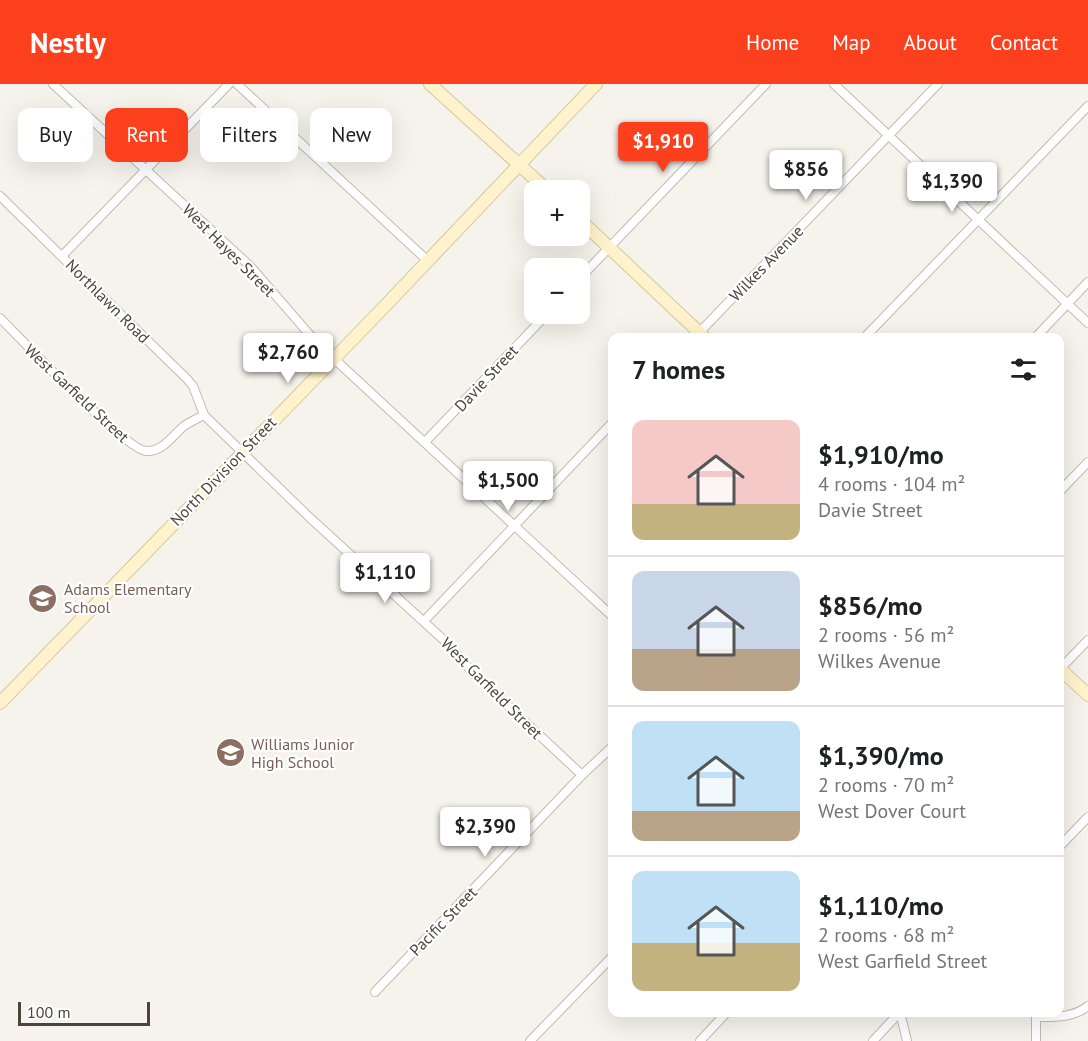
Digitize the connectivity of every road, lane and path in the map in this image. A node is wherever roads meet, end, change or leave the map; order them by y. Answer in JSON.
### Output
{"nodes":[{"id":1,"x":53,"y":84,"type":"edge"},
{"id":2,"x":229,"y":84,"type":"edge"},
{"id":3,"x":237,"y":84,"type":"edge"},
{"id":4,"x":430,"y":84,"type":"edge"},
{"id":5,"x":596,"y":84,"type":"edge"},
{"id":6,"x":766,"y":84,"type":"edge"},
{"id":7,"x":834,"y":84,"type":"edge"},
{"id":8,"x":938,"y":84,"type":"edge"},
{"id":9,"x":1088,"y":106,"type":"edge"},
{"id":10,"x":888,"y":135,"type":"junction"},
{"id":11,"x":518,"y":165,"type":"junction"},
{"id":12,"x":147,"y":169,"type":"junction"},
{"id":13,"x":535,"y":180,"type":"edge"},
{"id":14,"x":0,"y":196,"type":"edge"},
{"id":15,"x":978,"y":219,"type":"junction"},
{"id":16,"x":590,"y":230,"type":"edge"},
{"id":17,"x":609,"y":248,"type":"junction"},
{"id":18,"x":62,"y":256,"type":"junction"},
{"id":19,"x":428,"y":261,"type":"junction"},
{"id":20,"x":590,"y":268,"type":"edge"},
{"id":21,"x":1088,"y":282,"type":"edge"},
{"id":22,"x":1068,"y":304,"type":"junction"},
{"id":23,"x":0,"y":318,"type":"edge"},
{"id":24,"x":1088,"y":323,"type":"edge"},
{"id":25,"x":537,"y":324,"type":"edge"},
{"id":26,"x":697,"y":333,"type":"edge"},
{"id":27,"x":703,"y":333,"type":"edge"},
{"id":28,"x":869,"y":333,"type":"edge"},
{"id":29,"x":1040,"y":333,"type":"edge"},
{"id":30,"x":334,"y":358,"type":"junction"},
{"id":31,"x":204,"y":415,"type":"junction"},
{"id":32,"x":608,"y":427,"type":"edge"},
{"id":33,"x":425,"y":442,"type":"junction"},
{"id":34,"x":242,"y":452,"type":"junction"},
{"id":35,"x":1088,"y":462,"type":"edge"},
{"id":36,"x":1064,"y":487,"type":"edge"},
{"id":37,"x":514,"y":525,"type":"junction"},
{"id":38,"x":608,"y":604,"type":"edge"},
{"id":39,"x":604,"y":608,"type":"junction"},
{"id":40,"x":608,"y":612,"type":"edge"},
{"id":41,"x":424,"y":621,"type":"junction"},
{"id":42,"x":1088,"y":640,"type":"edge"},
{"id":43,"x":1064,"y":664,"type":"edge"},
{"id":44,"x":1064,"y":673,"type":"edge"},
{"id":45,"x":1088,"y":695,"type":"edge"},
{"id":46,"x":0,"y":703,"type":"edge"},
{"id":47,"x":608,"y":751,"type":"edge"},
{"id":48,"x":582,"y":775,"type":"junction"},
{"id":49,"x":1088,"y":817,"type":"edge"},
{"id":50,"x":1064,"y":842,"type":"edge"},
{"id":51,"x":608,"y":961,"type":"edge"},
{"id":52,"x":375,"y":992,"type":"dead end"},
{"id":53,"x":1088,"y":1006,"type":"edge"},
{"id":54,"x":1064,"y":1015,"type":"edge"},
{"id":55,"x":722,"y":1017,"type":"edge"},
{"id":56,"x":896,"y":1017,"type":"edge"},
{"id":57,"x":901,"y":1017,"type":"edge"},
{"id":58,"x":1036,"y":1017,"type":"edge"},
{"id":59,"x":530,"y":1041,"type":"edge"},
{"id":60,"x":700,"y":1041,"type":"edge"},
{"id":61,"x":873,"y":1041,"type":"edge"},
{"id":62,"x":907,"y":1041,"type":"edge"},
{"id":63,"x":1036,"y":1041,"type":"edge"}],
"edges":[{"from":1,"to":12,"type":"street","name":"West Hayes Street"},
{"from":2,"to":12,"type":"street"},
{"from":3,"to":19,"type":"street"},
{"from":4,"to":11,"type":"main road"},
{"from":5,"to":11,"type":"main road","name":"North Division Street"},
{"from":6,"to":17,"type":"street"},
{"from":7,"to":10,"type":"street"},
{"from":8,"to":10,"type":"street","name":"Wilkes Avenue"},
{"from":9,"to":15,"type":"street"},
{"from":10,"to":15,"type":"street"},
{"from":10,"to":27,"type":"street","name":"Wilkes Avenue"},
{"from":11,"to":13,"type":"main road"},
{"from":11,"to":19,"type":"main road","name":"North Division Street"},
{"from":12,"to":18,"type":"street"},
{"from":12,"to":30,"type":"street","name":"West Hayes Street"},
{"from":14,"to":18,"type":"street","name":"Northlawn Road"},
{"from":15,"to":22,"type":"street"},
{"from":15,"to":28,"type":"street"},
{"from":16,"to":17,"type":"main road"},
{"from":17,"to":20,"type":"street"},
{"from":17,"to":26,"type":"main road"},
{"from":18,"to":31,"type":"street","name":"Northlawn Road"},
{"from":19,"to":30,"type":"main road","name":"North Division Street"},
{"from":21,"to":22,"type":"street"},
{"from":22,"to":24,"type":"street"},
{"from":22,"to":29,"type":"street"},
{"from":23,"to":31,"type":"street","name":"West Garfield Street"},
{"from":25,"to":33,"type":"street","name":"Davie Street"},
{"from":30,"to":33,"type":"street","name":"West Hayes Street"},
{"from":30,"to":34,"type":"main road","name":"North Division Street"},
{"from":31,"to":34,"type":"street","name":"West Garfield Street"},
{"from":32,"to":37,"type":"street"},
{"from":33,"to":37,"type":"street","name":"West Hayes Street"},
{"from":34,"to":41,"type":"street","name":"West Garfield Street"},
{"from":34,"to":46,"type":"main road","name":"North Division Street"},
{"from":35,"to":36,"type":"street"},
{"from":37,"to":39,"type":"street","name":"West Hayes Street"},
{"from":37,"to":41,"type":"street"},
{"from":38,"to":39,"type":"street"},
{"from":39,"to":40,"type":"street","name":"West Hayes Street"},
{"from":41,"to":48,"type":"street","name":"West Garfield Street"},
{"from":42,"to":43,"type":"street"},
{"from":44,"to":45,"type":"main road"},
{"from":47,"to":48,"type":"street","name":"Pacific Street"},
{"from":48,"to":52,"type":"street","name":"Pacific Street"},
{"from":49,"to":50,"type":"street"},
{"from":51,"to":59,"type":"street"},
{"from":53,"to":54,"type":"street"},
{"from":55,"to":60,"type":"street"},
{"from":56,"to":61,"type":"street"},
{"from":57,"to":62,"type":"street"},
{"from":58,"to":63,"type":"street"}]}
